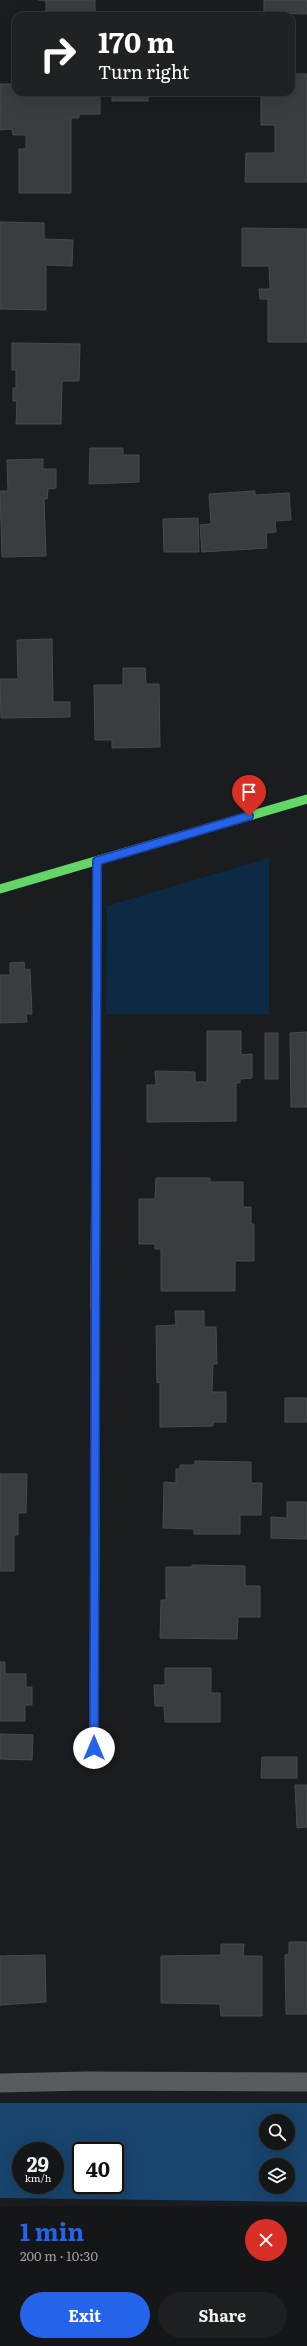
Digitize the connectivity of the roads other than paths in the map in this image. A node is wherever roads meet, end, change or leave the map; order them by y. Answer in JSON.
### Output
{"nodes":[{"id":1,"x":307,"y":799,"type":"edge"},
{"id":2,"x":97,"y":861,"type":"junction"},
{"id":3,"x":0,"y":889,"type":"edge"},
{"id":4,"x":94,"y":1748,"type":"dead end"},
{"id":5,"x":307,"y":2082,"type":"edge"},
{"id":6,"x":0,"y":2083,"type":"edge"}],
"edges":[{"from":1,"to":2,"type":"street"},
{"from":2,"to":3,"type":"street"},
{"from":2,"to":4,"type":"street"},
{"from":5,"to":6,"type":"lane"}]}
